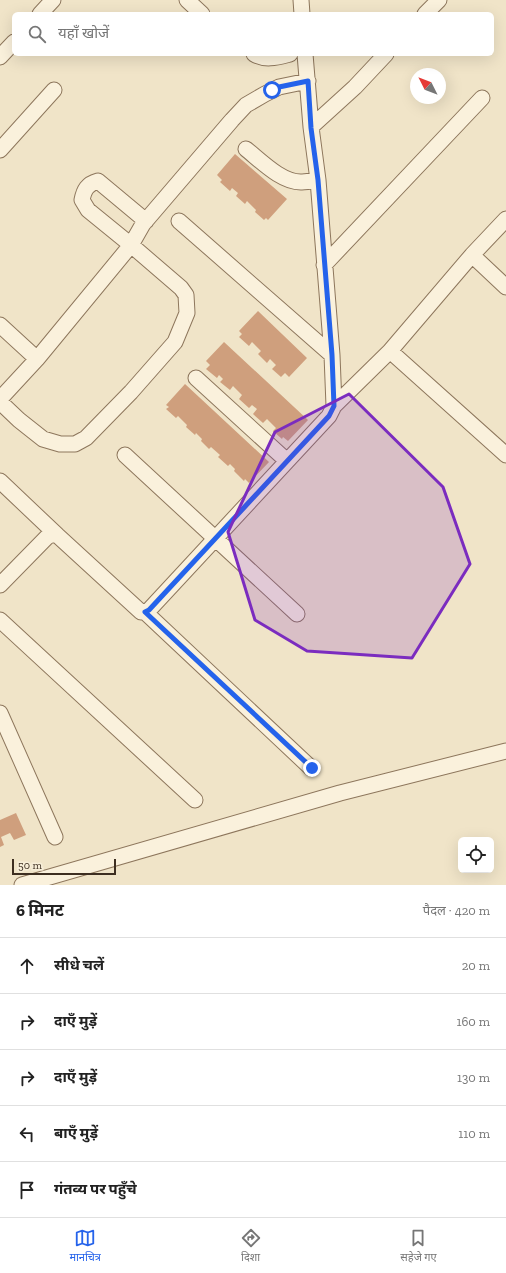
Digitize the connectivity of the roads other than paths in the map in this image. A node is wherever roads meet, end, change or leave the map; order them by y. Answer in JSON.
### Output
{"nodes":[{"id":1,"x":53,"y":0,"type":"edge"},
{"id":2,"x":188,"y":0,"type":"edge"},
{"id":3,"x":301,"y":0,"type":"edge"},
{"id":4,"x":439,"y":0,"type":"edge"},
{"id":5,"x":42,"y":12,"type":"edge"},
{"id":6,"x":200,"y":12,"type":"edge"},
{"id":7,"x":302,"y":12,"type":"edge"},
{"id":8,"x":427,"y":12,"type":"edge"},
{"id":9,"x":12,"y":44,"type":"edge"},
{"id":10,"x":256,"y":56,"type":"edge"},
{"id":11,"x":280,"y":56,"type":"edge"},
{"id":12,"x":305,"y":56,"type":"edge"},
{"id":13,"x":384,"y":56,"type":"edge"},
{"id":14,"x":0,"y":57,"type":"edge"},
{"id":15,"x":308,"y":81,"type":"junction"},
{"id":16,"x":54,"y":90,"type":"dead end"},
{"id":17,"x":482,"y":98,"type":"dead end"},
{"id":18,"x":311,"y":128,"type":"junction"},
{"id":19,"x":0,"y":150,"type":"edge"},
{"id":20,"x":246,"y":150,"type":"dead end"},
{"id":21,"x":318,"y":180,"type":"junction"},
{"id":22,"x":506,"y":219,"type":"edge"},
{"id":23,"x":146,"y":221,"type":"junction"},
{"id":24,"x":179,"y":221,"type":"dead end"},
{"id":25,"x":131,"y":245,"type":"junction"},
{"id":26,"x":472,"y":255,"type":"junction"},
{"id":27,"x":324,"y":265,"type":"junction"},
{"id":28,"x":506,"y":287,"type":"edge"},
{"id":29,"x":0,"y":325,"type":"edge"},
{"id":30,"x":390,"y":351,"type":"junction"},
{"id":31,"x":332,"y":355,"type":"junction"},
{"id":32,"x":38,"y":359,"type":"junction"},
{"id":33,"x":196,"y":378,"type":"dead end"},
{"id":34,"x":0,"y":399,"type":"edge"},
{"id":35,"x":0,"y":402,"type":"edge"},
{"id":36,"x":334,"y":406,"type":"junction"},
{"id":37,"x":125,"y":455,"type":"dead end"},
{"id":38,"x":506,"y":455,"type":"edge"},
{"id":39,"x":287,"y":462,"type":"junction"},
{"id":40,"x":0,"y":481,"type":"edge"},
{"id":41,"x":57,"y":535,"type":"junction"},
{"id":42,"x":216,"y":538,"type":"junction"},
{"id":43,"x":0,"y":585,"type":"edge"},
{"id":44,"x":145,"y":612,"type":"junction"},
{"id":45,"x":298,"y":614,"type":"dead end"},
{"id":46,"x":0,"y":620,"type":"edge"},
{"id":47,"x":0,"y":713,"type":"edge"},
{"id":48,"x":506,"y":751,"type":"edge"},
{"id":49,"x":312,"y":768,"type":"dead end"},
{"id":50,"x":195,"y":800,"type":"dead end"},
{"id":51,"x":55,"y":837,"type":"dead end"},
{"id":52,"x":22,"y":885,"type":"edge"}],
"edges":[{"from":1,"to":5,"type":"street"},
{"from":2,"to":6,"type":"street"},
{"from":3,"to":7,"type":"street"},
{"from":4,"to":8,"type":"street"},
{"from":9,"to":14,"type":"street"},
{"from":10,"to":11,"type":"street"},
{"from":12,"to":15,"type":"street"},
{"from":13,"to":18,"type":"street"},
{"from":15,"to":18,"type":"street"},
{"from":15,"to":23,"type":"street"},
{"from":16,"to":19,"type":"street"},
{"from":17,"to":27,"type":"street"},
{"from":18,"to":21,"type":"street"},
{"from":20,"to":21,"type":"street"},
{"from":21,"to":27,"type":"street"},
{"from":22,"to":26,"type":"street"},
{"from":23,"to":25,"type":"street"},
{"from":23,"to":25,"type":"street"},
{"from":24,"to":31,"type":"street"},
{"from":25,"to":32,"type":"street"},
{"from":25,"to":35,"type":"street"},
{"from":26,"to":28,"type":"street"},
{"from":26,"to":30,"type":"street"},
{"from":27,"to":31,"type":"street"},
{"from":29,"to":32,"type":"street"},
{"from":30,"to":36,"type":"street"},
{"from":30,"to":38,"type":"street"},
{"from":31,"to":36,"type":"street"},
{"from":32,"to":34,"type":"street"},
{"from":33,"to":39,"type":"street"},
{"from":36,"to":39,"type":"street"},
{"from":37,"to":42,"type":"street"},
{"from":39,"to":42,"type":"street"},
{"from":40,"to":41,"type":"street"},
{"from":41,"to":43,"type":"street"},
{"from":41,"to":44,"type":"street"},
{"from":42,"to":44,"type":"street"},
{"from":42,"to":45,"type":"street"},
{"from":44,"to":49,"type":"street"},
{"from":46,"to":50,"type":"street"},
{"from":47,"to":51,"type":"street"},
{"from":48,"to":52,"type":"street"}]}
